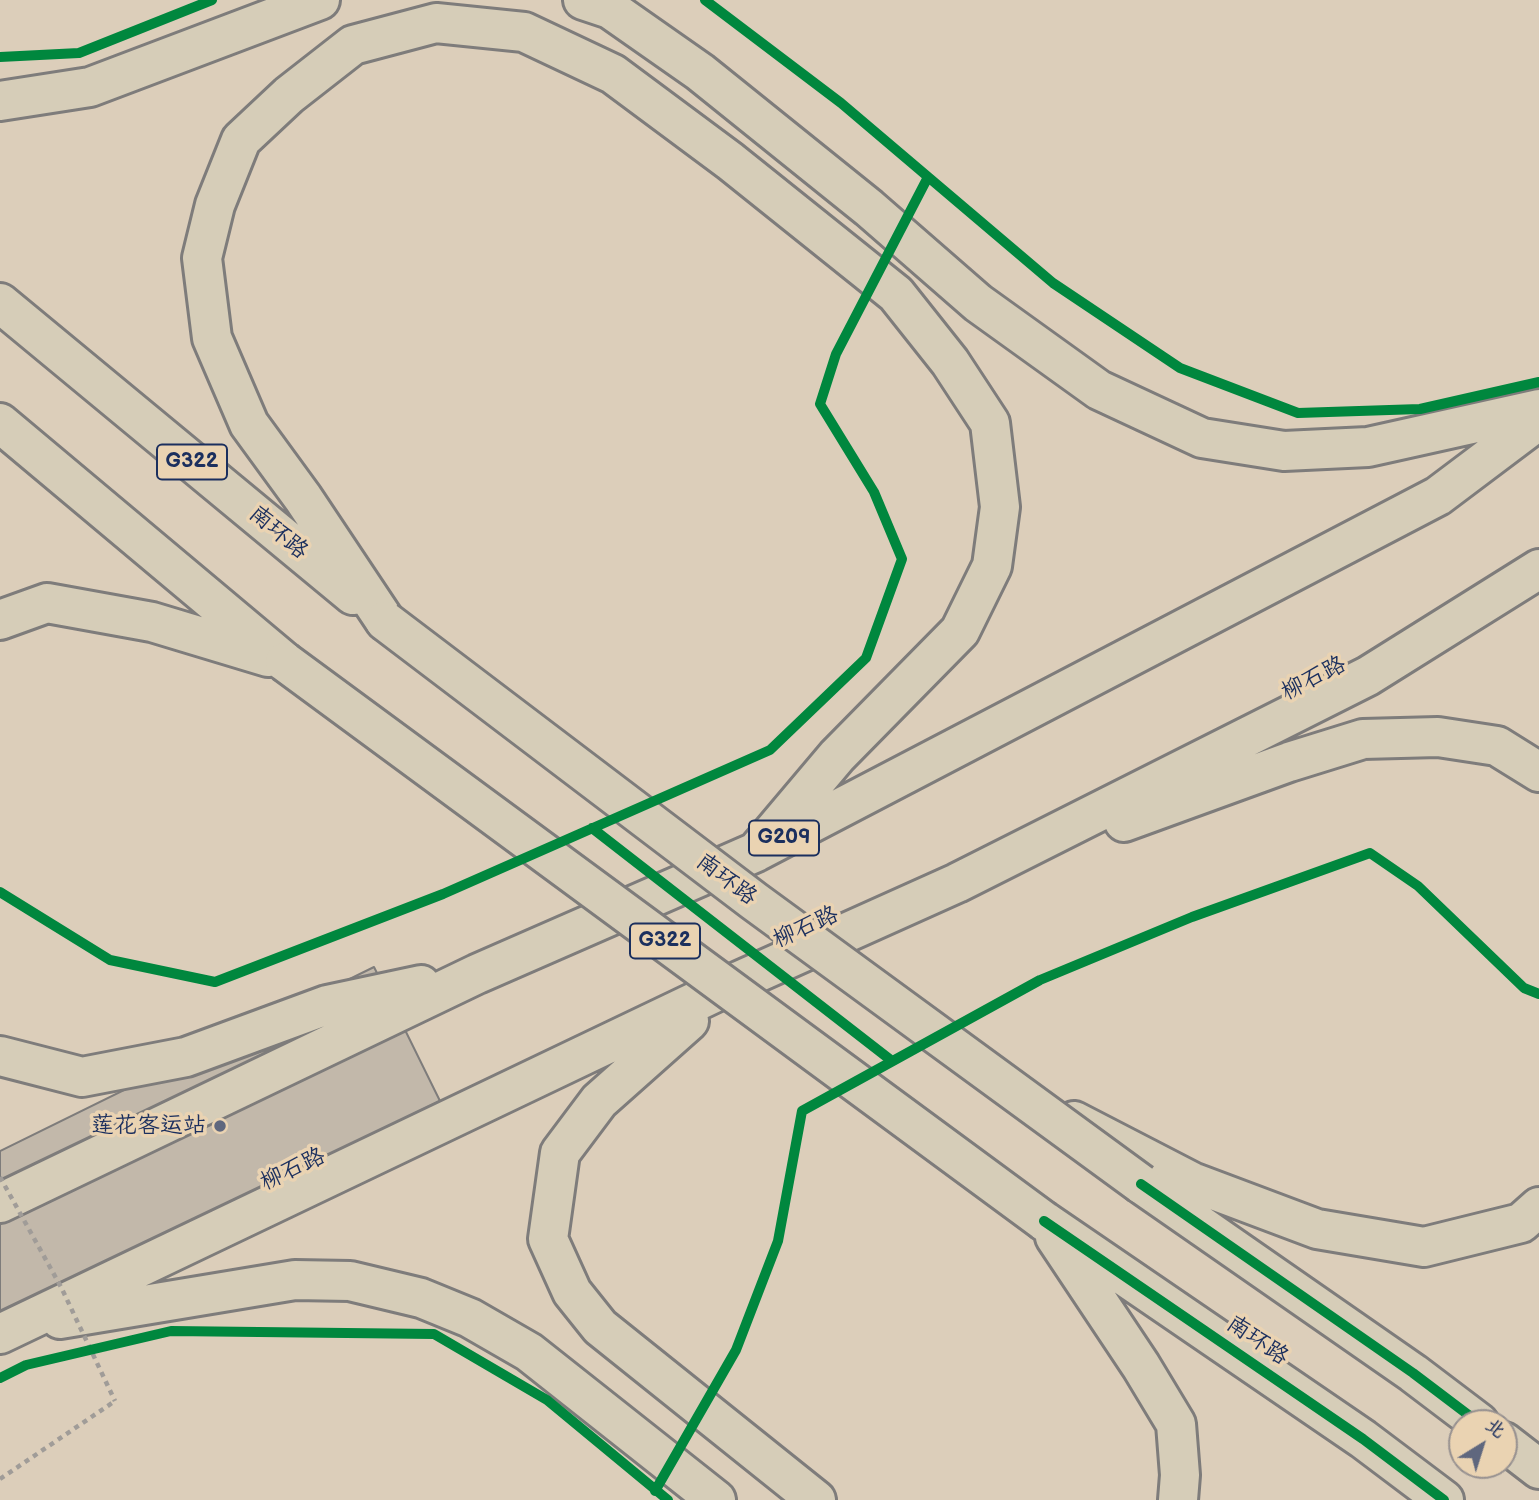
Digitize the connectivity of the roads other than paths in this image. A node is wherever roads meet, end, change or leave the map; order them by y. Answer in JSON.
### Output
{"nodes":[{"id":1,"x":320,"y":0,"type":"edge"},
{"id":2,"x":583,"y":0,"type":"edge"},
{"id":3,"x":0,"y":101,"type":"edge"},
{"id":4,"x":0,"y":303,"type":"edge"},
{"id":5,"x":1539,"y":409,"type":"edge"},
{"id":6,"x":1539,"y":420,"type":"edge"},
{"id":7,"x":0,"y":423,"type":"edge"},
{"id":8,"x":1539,"y":569,"type":"edge"},
{"id":9,"x":0,"y":620,"type":"edge"},
{"id":10,"x":385,"y":621,"type":"junction"},
{"id":11,"x":285,"y":662,"type":"junction"},
{"id":12,"x":1539,"y":772,"type":"edge"},
{"id":13,"x":757,"y":852,"type":"junction"},
{"id":14,"x":957,"y":883,"type":"junction"},
{"id":15,"x":477,"y":974,"type":"junction"},
{"id":16,"x":741,"y":980,"type":"junction"},
{"id":17,"x":0,"y":1056,"type":"edge"},
{"id":18,"x":998,"y":1081,"type":"junction"},
{"id":19,"x":0,"y":1203,"type":"edge"},
{"id":20,"x":1539,"y":1207,"type":"edge"},
{"id":21,"x":1044,"y":1221,"type":"junction"},
{"id":22,"x":8,"y":1330,"type":"edge"},
{"id":23,"x":1461,"y":1409,"type":"edge"},
{"id":24,"x":1518,"y":1453,"type":"edge"},
{"id":25,"x":1539,"y":1469,"type":"edge"},
{"id":26,"x":716,"y":1500,"type":"edge"},
{"id":27,"x":816,"y":1500,"type":"edge"},
{"id":28,"x":1178,"y":1500,"type":"edge"},
{"id":29,"x":1444,"y":1500,"type":"edge"}],
"edges":[{"from":1,"to":3,"type":"highway"},
{"from":2,"to":5,"type":"highway"},
{"from":4,"to":10,"type":"highway","name":"南环路","number":"G322"},
{"from":6,"to":13,"type":"highway","number":"G209"},
{"from":7,"to":11,"type":"highway","name":"南环路","number":"G322"},
{"from":8,"to":14,"type":"highway","name":"柳石路"},
{"from":9,"to":11,"type":"highway"},
{"from":10,"to":13,"type":"highway"},
{"from":10,"to":18,"type":"highway","name":"南环路","number":"G322","bridge":true},
{"from":11,"to":21,"type":"highway","name":"南环路","number":"G322","bridge":true},
{"from":12,"to":14,"type":"highway"},
{"from":13,"to":15,"type":"highway","number":"G209"},
{"from":14,"to":16,"type":"highway","name":"柳石路"},
{"from":15,"to":17,"type":"highway"},
{"from":15,"to":19,"type":"highway","number":"G209"},
{"from":16,"to":22,"type":"highway","name":"柳石路"},
{"from":16,"to":27,"type":"highway"},
{"from":18,"to":20,"type":"highway"},
{"from":18,"to":23,"type":"highway","name":"南环路","number":"G322","bridge":true},
{"from":21,"to":28,"type":"highway"},
{"from":21,"to":29,"type":"highway","name":"南环路","number":"G322"},
{"from":22,"to":26,"type":"highway"},
{"from":24,"to":25,"type":"highway"}]}
